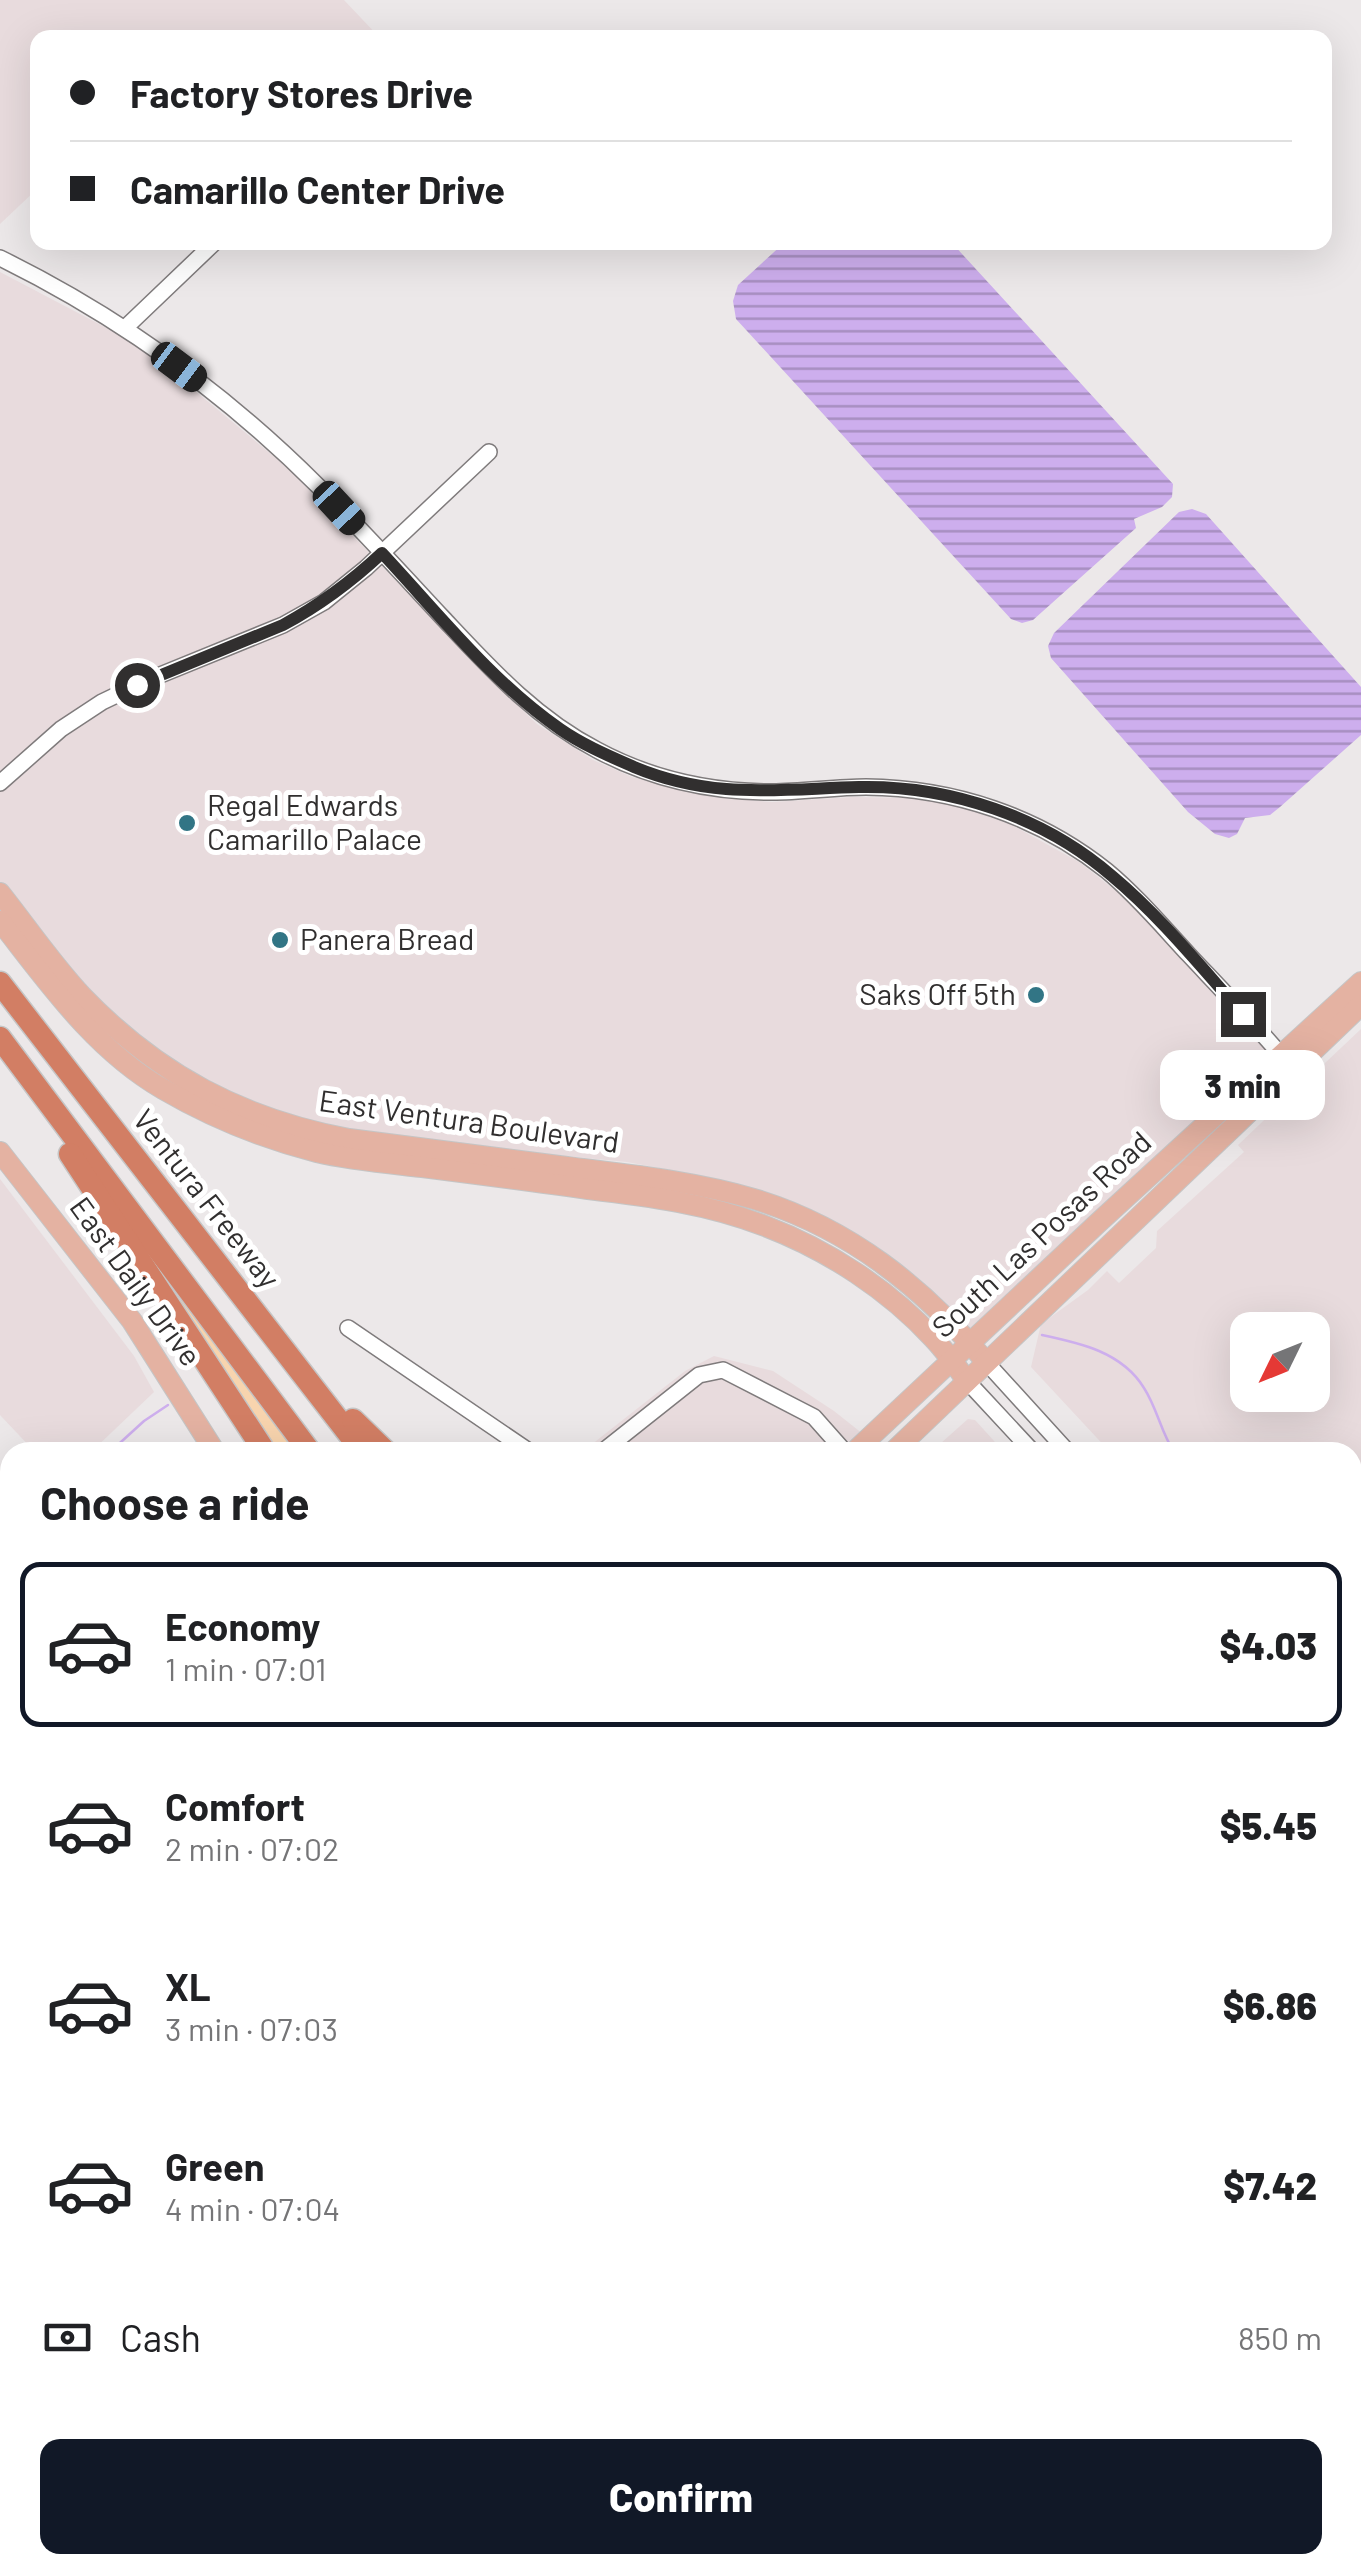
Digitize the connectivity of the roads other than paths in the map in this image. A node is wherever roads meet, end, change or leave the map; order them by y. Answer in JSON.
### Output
{"nodes":[{"id":1,"x":207,"y":250,"type":"edge"},
{"id":2,"x":0,"y":258,"type":"edge"},
{"id":3,"x":125,"y":328,"type":"junction"},
{"id":4,"x":490,"y":452,"type":"dead end"},
{"id":5,"x":382,"y":553,"type":"junction"},
{"id":6,"x":0,"y":783,"type":"edge"},
{"id":7,"x":0,"y":893,"type":"edge"},
{"id":8,"x":0,"y":921,"type":"edge"},
{"id":9,"x":1361,"y":982,"type":"edge"},
{"id":10,"x":0,"y":983,"type":"edge"},
{"id":11,"x":1361,"y":1005,"type":"edge"},
{"id":12,"x":4,"y":1043,"type":"edge"},
{"id":13,"x":1280,"y":1054,"type":"junction"},
{"id":14,"x":1215,"y":1142,"type":"junction"},
{"id":15,"x":0,"y":1152,"type":"edge"},
{"id":16,"x":348,"y":1328,"type":"dead end"},
{"id":17,"x":970,"y":1344,"type":"junction"},
{"id":18,"x":952,"y":1361,"type":"junction"},
{"id":19,"x":986,"y":1362,"type":"junction"},
{"id":20,"x":301,"y":1370,"type":"junction"},
{"id":21,"x":967,"y":1381,"type":"junction"},
{"id":22,"x":209,"y":1442,"type":"edge"},
{"id":23,"x":258,"y":1442,"type":"edge"},
{"id":24,"x":303,"y":1442,"type":"edge"},
{"id":25,"x":355,"y":1442,"type":"edge"},
{"id":26,"x":376,"y":1442,"type":"edge"},
{"id":27,"x":515,"y":1442,"type":"edge"},
{"id":28,"x":615,"y":1442,"type":"edge"},
{"id":29,"x":836,"y":1442,"type":"edge"},
{"id":30,"x":865,"y":1442,"type":"edge"},
{"id":31,"x":903,"y":1442,"type":"edge"},
{"id":32,"x":1024,"y":1442,"type":"edge"},
{"id":33,"x":1059,"y":1442,"type":"edge"}],
"edges":[{"from":1,"to":3,"type":"street"},
{"from":2,"to":3,"type":"street"},
{"from":3,"to":5,"type":"street"},
{"from":4,"to":5,"type":"street"},
{"from":5,"to":6,"type":"street"},
{"from":5,"to":13,"type":"street"},
{"from":7,"to":17,"type":"main road","name":"East Ventura Boulevard"},
{"from":8,"to":18,"type":"main road","name":"East Ventura Boulevard"},
{"from":9,"to":13,"type":"main road","name":"South Las Posas Road"},
{"from":10,"to":20,"type":"highway","name":"Ventura Freeway"},
{"from":11,"to":14,"type":"main road","name":"South Las Posas Road"},
{"from":12,"to":23,"type":"highway"},
{"from":12,"to":24,"type":"highway"},
{"from":13,"to":14,"type":"main road"},
{"from":13,"to":17,"type":"main road","name":"South Las Posas Road"},
{"from":14,"to":19,"type":"main road","name":"South Las Posas Road"},
{"from":15,"to":22,"type":"main road","name":"East Daily Drive"},
{"from":16,"to":27,"type":"street"},
{"from":17,"to":18,"type":"main road","name":"South Las Posas Road"},
{"from":17,"to":19,"type":"main road","name":"East Ventura Boulevard"},
{"from":18,"to":21,"type":"main road","name":"East Ventura Boulevard"},
{"from":18,"to":30,"type":"main road","name":"South Las Posas Road"},
{"from":19,"to":21,"type":"main road","name":"South Las Posas Road"},
{"from":19,"to":33,"type":"street"},
{"from":20,"to":25,"type":"highway","name":"Ventura Freeway"},
{"from":20,"to":26,"type":"highway"},
{"from":21,"to":31,"type":"main road","name":"South Las Posas Road"},
{"from":21,"to":32,"type":"street"},
{"from":28,"to":29,"type":"street"}]}
